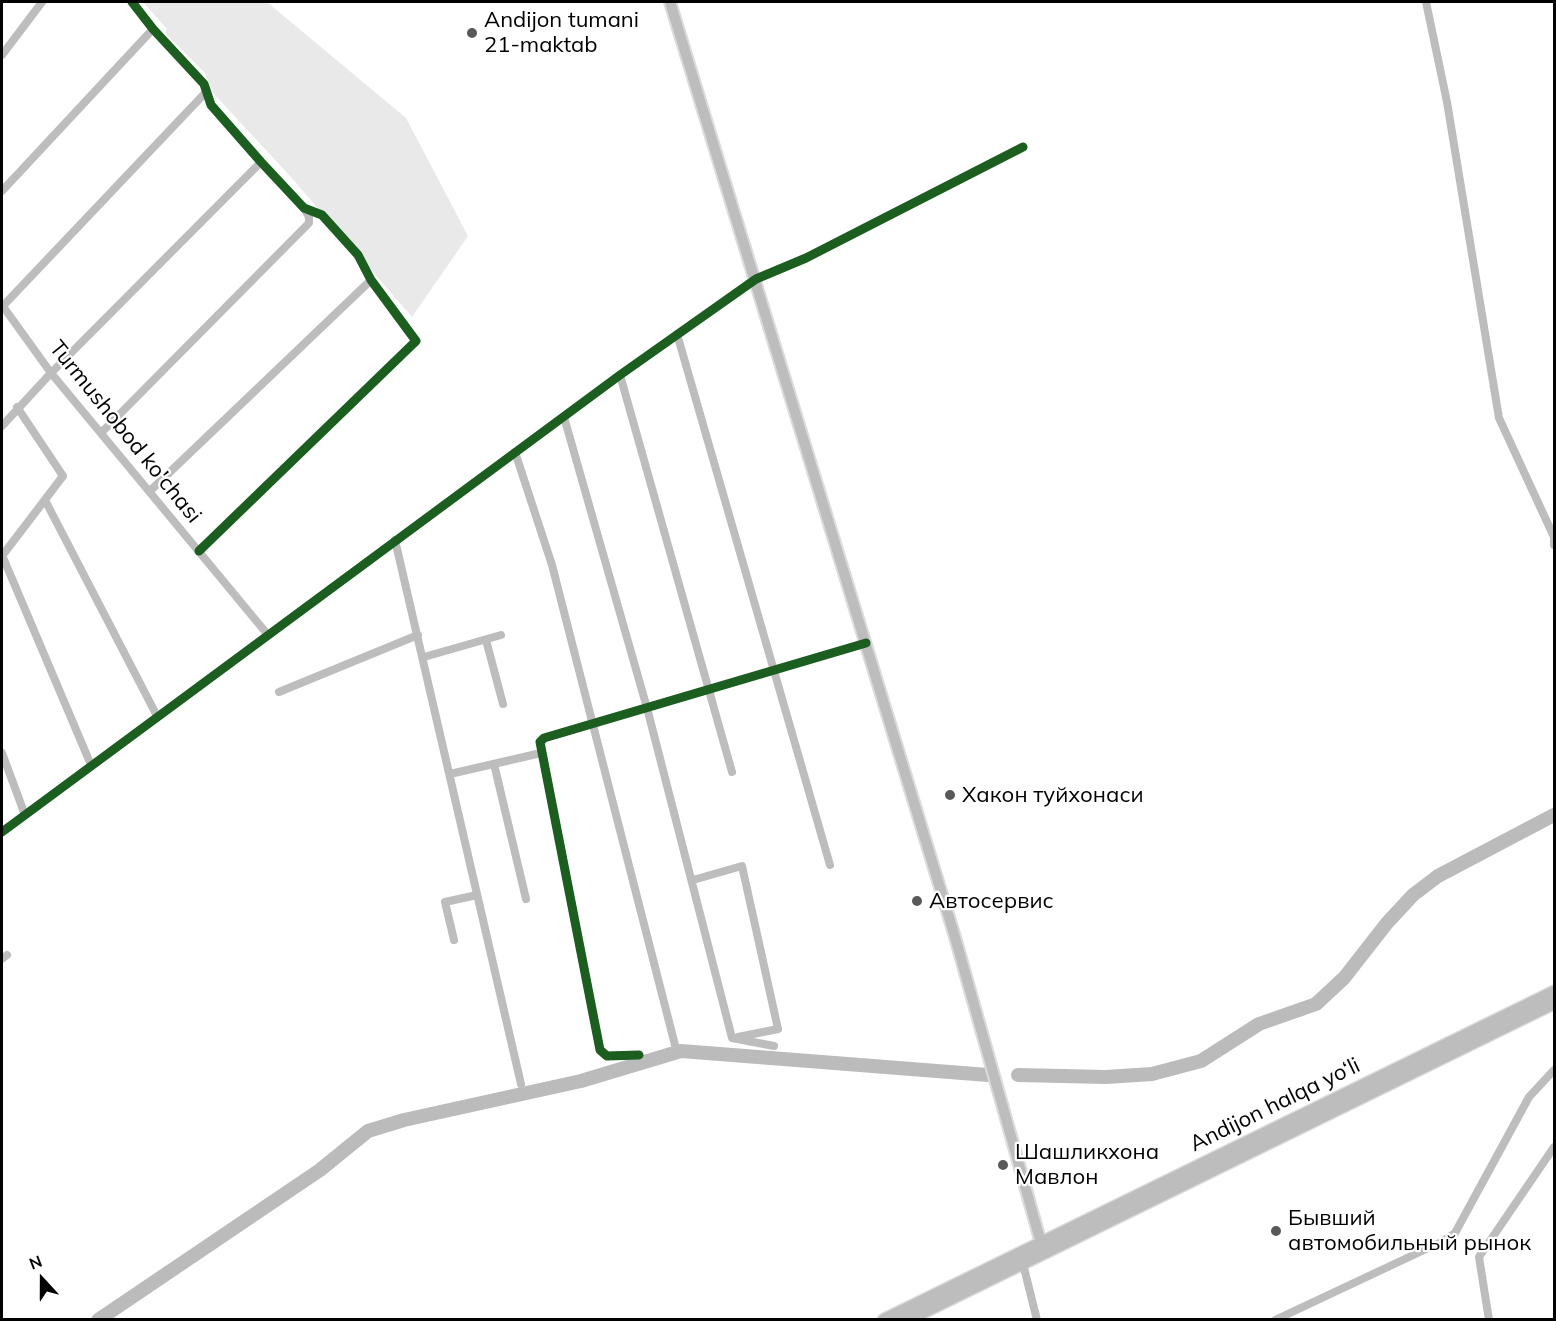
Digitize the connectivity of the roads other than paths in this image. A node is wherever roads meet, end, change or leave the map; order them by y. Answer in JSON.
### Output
{"nodes":[{"id":1,"x":42,"y":2,"type":"edge"},
{"id":2,"x":132,"y":2,"type":"edge"},
{"id":3,"x":670,"y":2,"type":"edge"},
{"id":4,"x":1426,"y":2,"type":"edge"},
{"id":5,"x":153,"y":29,"type":"junction"},
{"id":6,"x":2,"y":55,"type":"edge"},
{"id":7,"x":207,"y":92,"type":"junction"},
{"id":8,"x":1023,"y":147,"type":"dead end"},
{"id":9,"x":261,"y":162,"type":"junction"},
{"id":10,"x":2,"y":191,"type":"edge"},
{"id":11,"x":304,"y":208,"type":"junction"},
{"id":12,"x":756,"y":279,"type":"junction"},
{"id":13,"x":371,"y":280,"type":"junction"},
{"id":14,"x":2,"y":306,"type":"edge"},
{"id":15,"x":677,"y":334,"type":"junction"},
{"id":16,"x":51,"y":373,"type":"junction"},
{"id":17,"x":620,"y":375,"type":"junction"},
{"id":18,"x":17,"y":406,"type":"junction"},
{"id":19,"x":564,"y":417,"type":"junction"},
{"id":20,"x":2,"y":426,"type":"edge"},
{"id":21,"x":102,"y":432,"type":"junction"},
{"id":22,"x":515,"y":452,"type":"junction"},
{"id":23,"x":150,"y":491,"type":"junction"},
{"id":24,"x":45,"y":500,"type":"junction"},
{"id":25,"x":395,"y":540,"type":"junction"},
{"id":26,"x":1554,"y":545,"type":"edge"},
{"id":27,"x":199,"y":551,"type":"junction"},
{"id":28,"x":2,"y":555,"type":"edge"},
{"id":29,"x":268,"y":635,"type":"junction"},
{"id":30,"x":418,"y":635,"type":"junction"},
{"id":31,"x":501,"y":635,"type":"dead end"},
{"id":32,"x":486,"y":639,"type":"junction"},
{"id":33,"x":866,"y":644,"type":"junction"},
{"id":34,"x":424,"y":657,"type":"junction"},
{"id":35,"x":774,"y":672,"type":"junction"},
{"id":36,"x":709,"y":689,"type":"junction"},
{"id":37,"x":279,"y":692,"type":"dead end"},
{"id":38,"x":503,"y":704,"type":"dead end"},
{"id":39,"x":647,"y":708,"type":"junction"},
{"id":40,"x":157,"y":716,"type":"junction"},
{"id":41,"x":593,"y":724,"type":"junction"},
{"id":42,"x":2,"y":753,"type":"edge"},
{"id":43,"x":541,"y":753,"type":"junction"},
{"id":44,"x":494,"y":764,"type":"junction"},
{"id":45,"x":91,"y":765,"type":"junction"},
{"id":46,"x":732,"y":772,"type":"dead end"},
{"id":47,"x":450,"y":774,"type":"junction"},
{"id":48,"x":25,"y":815,"type":"junction"},
{"id":49,"x":2,"y":832,"type":"edge"},
{"id":50,"x":830,"y":865,"type":"dead end"},
{"id":51,"x":693,"y":880,"type":"junction"},
{"id":52,"x":477,"y":895,"type":"junction"},
{"id":53,"x":526,"y":899,"type":"dead end"},
{"id":54,"x":454,"y":940,"type":"dead end"},
{"id":55,"x":1554,"y":992,"type":"edge"},
{"id":56,"x":1554,"y":1003,"type":"edge"},
{"id":57,"x":734,"y":1038,"type":"junction"},
{"id":58,"x":675,"y":1045,"type":"dead end"},
{"id":59,"x":774,"y":1046,"type":"dead end"},
{"id":60,"x":639,"y":1056,"type":"dead end"},
{"id":61,"x":1554,"y":1070,"type":"edge"},
{"id":62,"x":521,"y":1084,"type":"dead end"},
{"id":63,"x":1554,"y":1147,"type":"edge"},
{"id":64,"x":1043,"y":1247,"type":"junction"},
{"id":65,"x":1022,"y":1258,"type":"junction"},
{"id":66,"x":884,"y":1320,"type":"edge"},
{"id":67,"x":907,"y":1320,"type":"edge"},
{"id":68,"x":1037,"y":1320,"type":"edge"},
{"id":69,"x":1275,"y":1320,"type":"edge"},
{"id":70,"x":1489,"y":1320,"type":"edge"}],
"edges":[{"from":1,"to":6,"type":"street"},
{"from":2,"to":5,"type":"street"},
{"from":3,"to":12,"type":"main road"},
{"from":4,"to":26,"type":"street"},
{"from":5,"to":7,"type":"street"},
{"from":5,"to":10,"type":"street"},
{"from":7,"to":9,"type":"street"},
{"from":7,"to":14,"type":"street"},
{"from":8,"to":12,"type":"street"},
{"from":9,"to":11,"type":"street"},
{"from":9,"to":16,"type":"street"},
{"from":11,"to":13,"type":"street"},
{"from":11,"to":21,"type":"street"},
{"from":12,"to":15,"type":"street"},
{"from":12,"to":33,"type":"main road"},
{"from":13,"to":23,"type":"street"},
{"from":13,"to":27,"type":"street"},
{"from":14,"to":16,"type":"street","name":"Turmushobod ko'chasi"},
{"from":15,"to":17,"type":"street"},
{"from":15,"to":35,"type":"street"},
{"from":16,"to":18,"type":"street"},
{"from":16,"to":21,"type":"street","name":"Turmushobod ko'chasi"},
{"from":17,"to":19,"type":"street"},
{"from":17,"to":36,"type":"street"},
{"from":18,"to":20,"type":"street"},
{"from":18,"to":24,"type":"street"},
{"from":19,"to":22,"type":"street"},
{"from":19,"to":39,"type":"street"},
{"from":21,"to":23,"type":"street","name":"Turmushobod ko'chasi"},
{"from":22,"to":25,"type":"street"},
{"from":22,"to":41,"type":"street"},
{"from":23,"to":27,"type":"street","name":"Turmushobod ko'chasi"},
{"from":24,"to":28,"type":"street"},
{"from":24,"to":40,"type":"street"},
{"from":25,"to":29,"type":"street"},
{"from":25,"to":30,"type":"street"},
{"from":27,"to":29,"type":"street","name":"Turmushobod ko'chasi"},
{"from":28,"to":45,"type":"street"},
{"from":29,"to":40,"type":"street"},
{"from":30,"to":34,"type":"street"},
{"from":30,"to":37,"type":"street"},
{"from":31,"to":32,"type":"street"},
{"from":32,"to":34,"type":"street"},
{"from":32,"to":38,"type":"street"},
{"from":33,"to":35,"type":"street"},
{"from":33,"to":64,"type":"main road"},
{"from":34,"to":47,"type":"street"},
{"from":35,"to":36,"type":"street"},
{"from":35,"to":50,"type":"street"},
{"from":36,"to":39,"type":"street"},
{"from":36,"to":46,"type":"street"},
{"from":39,"to":41,"type":"street"},
{"from":39,"to":51,"type":"street"},
{"from":40,"to":45,"type":"street"},
{"from":41,"to":43,"type":"street"},
{"from":41,"to":58,"type":"street"},
{"from":42,"to":48,"type":"street"},
{"from":43,"to":44,"type":"street"},
{"from":43,"to":60,"type":"street"},
{"from":44,"to":47,"type":"street"},
{"from":44,"to":53,"type":"street"},
{"from":45,"to":48,"type":"street"},
{"from":47,"to":52,"type":"street"},
{"from":48,"to":49,"type":"street"},
{"from":51,"to":57,"type":"street"},
{"from":51,"to":57,"type":"street"},
{"from":52,"to":54,"type":"street"},
{"from":52,"to":62,"type":"street"},
{"from":55,"to":64,"type":"highway","name":"Andijon halqa yo‘li"},
{"from":56,"to":64,"type":"highway","name":"Andijon halqa yo‘li"},
{"from":57,"to":59,"type":"street"},
{"from":61,"to":69,"type":"street"},
{"from":63,"to":70,"type":"street"},
{"from":64,"to":65,"type":"highway","name":"Andijon halqa yo‘li"},
{"from":65,"to":66,"type":"highway","name":"Andijon halqa yo‘li"},
{"from":65,"to":67,"type":"highway","name":"Andijon halqa yo‘li"},
{"from":65,"to":68,"type":"street"}]}
